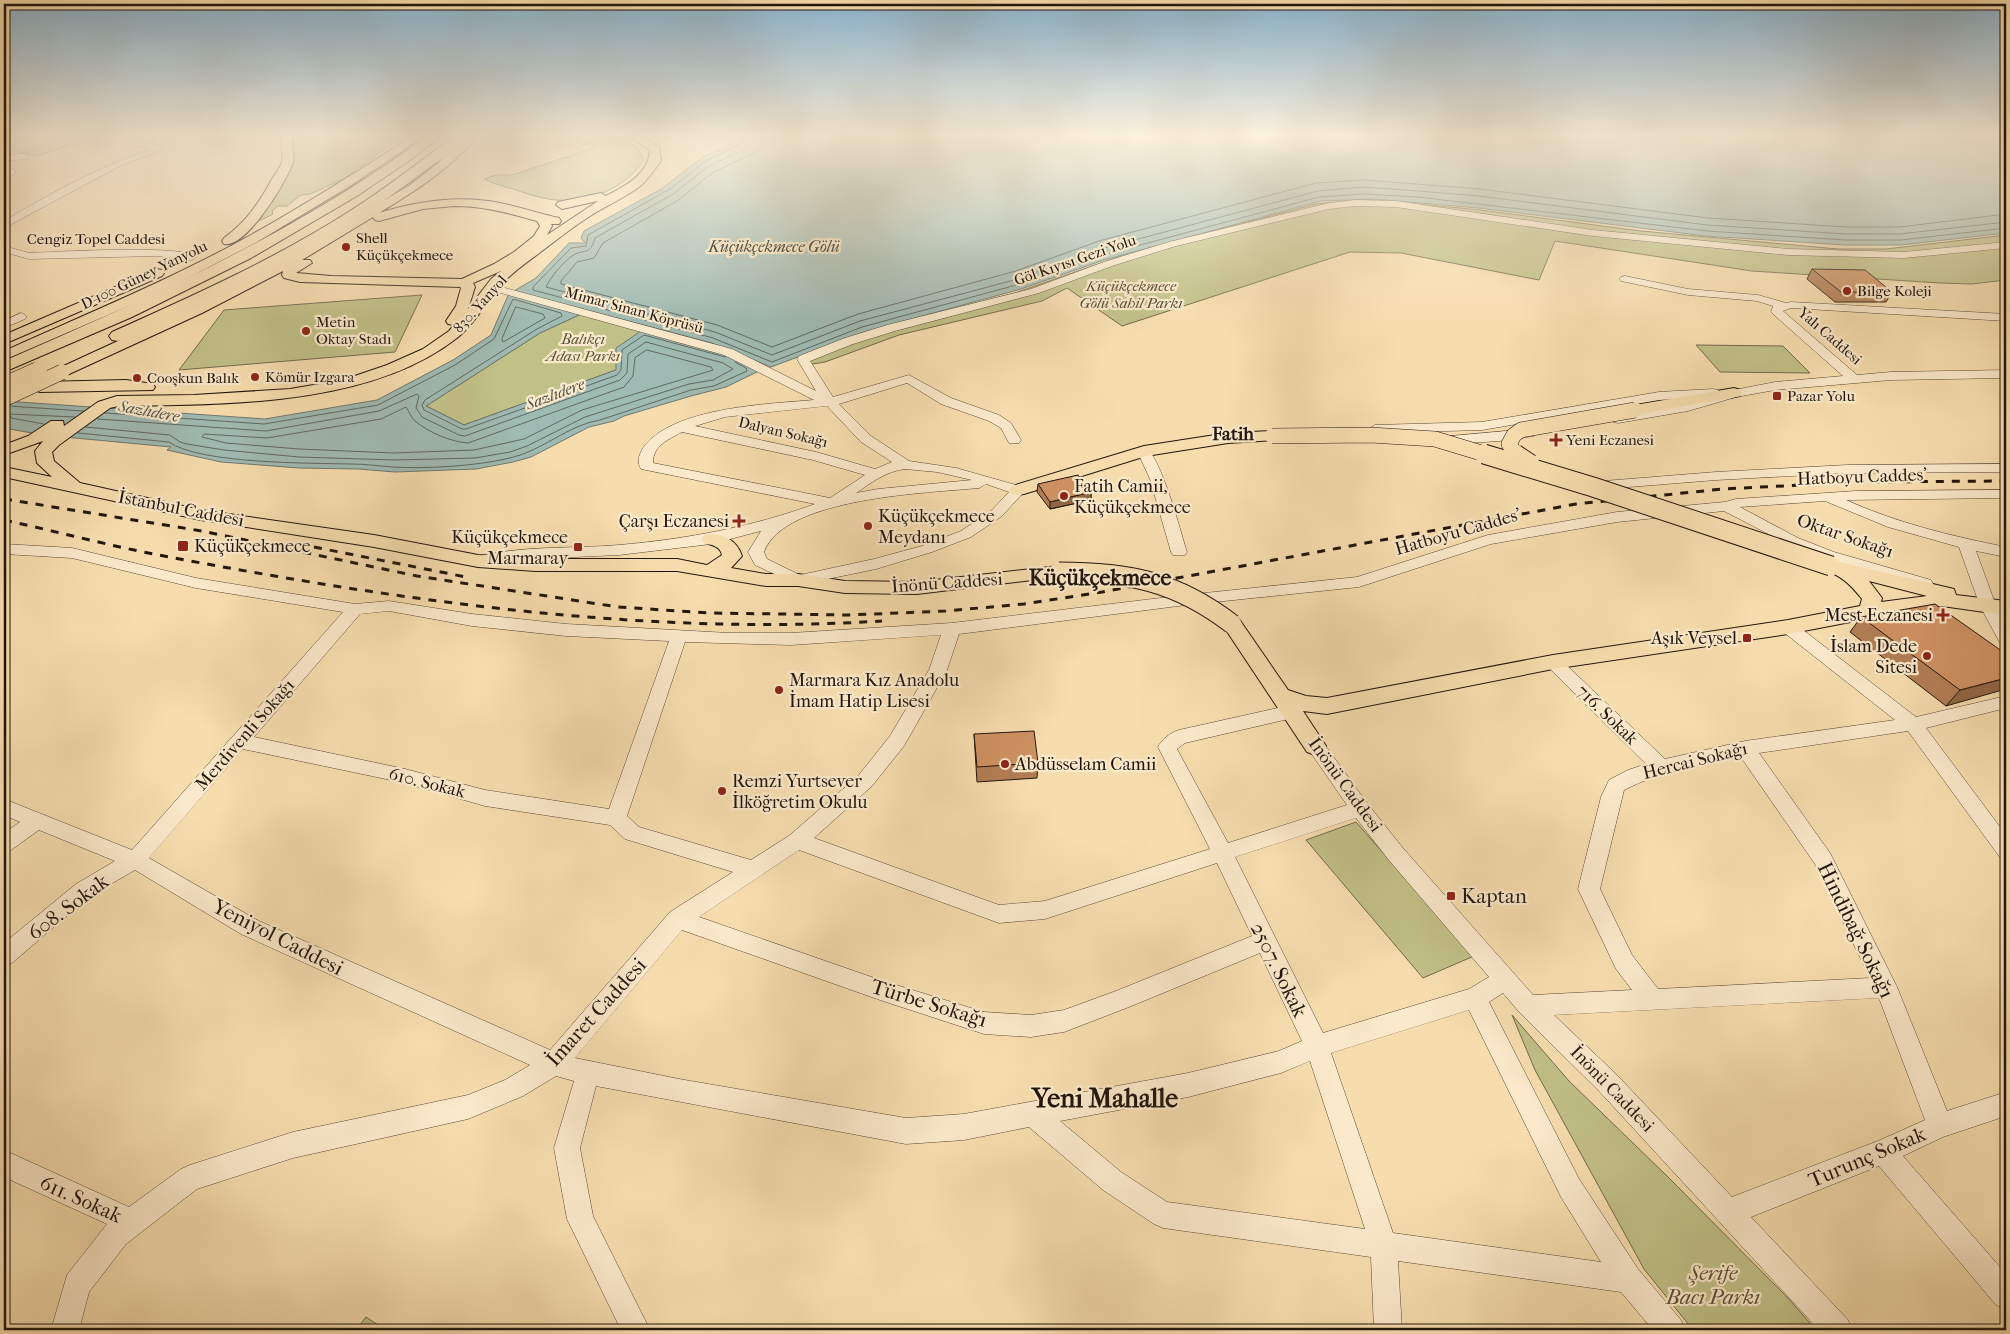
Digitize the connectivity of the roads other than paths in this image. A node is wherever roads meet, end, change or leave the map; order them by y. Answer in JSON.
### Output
{"nodes":[{"id":1,"x":52,"y":197,"type":"edge"},
{"id":2,"x":256,"y":197,"type":"edge"},
{"id":3,"x":267,"y":197,"type":"edge"},
{"id":4,"x":324,"y":197,"type":"edge"},
{"id":5,"x":331,"y":197,"type":"edge"},
{"id":6,"x":344,"y":197,"type":"edge"},
{"id":7,"x":377,"y":197,"type":"edge"},
{"id":8,"x":391,"y":197,"type":"edge"},
{"id":9,"x":396,"y":197,"type":"edge"},
{"id":10,"x":600,"y":197,"type":"edge"},
{"id":11,"x":613,"y":197,"type":"edge"},
{"id":12,"x":381,"y":205,"type":"junction"},
{"id":13,"x":562,"y":205,"type":"junction"},
{"id":14,"x":580,"y":216,"type":"junction"},
{"id":15,"x":540,"y":217,"type":"junction"},
{"id":16,"x":4,"y":225,"type":"edge"},
{"id":17,"x":342,"y":230,"type":"junction"},
{"id":18,"x":218,"y":242,"type":"dead end"},
{"id":19,"x":4,"y":245,"type":"edge"},
{"id":20,"x":2006,"y":245,"type":"edge"},
{"id":21,"x":260,"y":248,"type":"junction"},
{"id":22,"x":206,"y":249,"type":"dead end"},
{"id":23,"x":29,"y":256,"type":"junction"},
{"id":24,"x":192,"y":257,"type":"junction"},
{"id":25,"x":4,"y":261,"type":"edge"},
{"id":26,"x":304,"y":262,"type":"dead end"},
{"id":27,"x":479,"y":276,"type":"junction"},
{"id":28,"x":1625,"y":279,"type":"dead end"},
{"id":29,"x":466,"y":285,"type":"junction"},
{"id":30,"x":493,"y":286,"type":"junction"},
{"id":31,"x":1784,"y":306,"type":"junction"},
{"id":32,"x":21,"y":317,"type":"dead end"},
{"id":33,"x":2006,"y":317,"type":"edge"},
{"id":34,"x":4,"y":325,"type":"edge"},
{"id":35,"x":4,"y":340,"type":"edge"},
{"id":36,"x":4,"y":347,"type":"edge"},
{"id":37,"x":5,"y":368,"type":"edge"},
{"id":38,"x":2006,"y":374,"type":"edge"},
{"id":39,"x":39,"y":379,"type":"junction"},
{"id":40,"x":1855,"y":380,"type":"junction"},
{"id":41,"x":4,"y":386,"type":"edge"},
{"id":42,"x":1734,"y":393,"type":"junction"},
{"id":43,"x":239,"y":398,"type":"junction"},
{"id":44,"x":4,"y":399,"type":"edge"},
{"id":45,"x":830,"y":402,"type":"junction"},
{"id":46,"x":87,"y":403,"type":"junction"},
{"id":47,"x":680,"y":427,"type":"junction"},
{"id":48,"x":1246,"y":436,"type":"junction"},
{"id":49,"x":1499,"y":437,"type":"junction"},
{"id":50,"x":34,"y":440,"type":"junction"},
{"id":51,"x":1014,"y":440,"type":"dead end"},
{"id":52,"x":1450,"y":440,"type":"junction"},
{"id":53,"x":4,"y":450,"type":"edge"},
{"id":54,"x":1144,"y":451,"type":"junction"},
{"id":55,"x":1514,"y":461,"type":"junction"},
{"id":56,"x":905,"y":464,"type":"junction"},
{"id":57,"x":2006,"y":468,"type":"edge"},
{"id":58,"x":4,"y":472,"type":"edge"},
{"id":59,"x":878,"y":474,"type":"junction"},
{"id":60,"x":1550,"y":474,"type":"junction"},
{"id":61,"x":994,"y":482,"type":"junction"},
{"id":62,"x":75,"y":488,"type":"junction"},
{"id":63,"x":1018,"y":490,"type":"junction"},
{"id":64,"x":2006,"y":494,"type":"edge"},
{"id":65,"x":1826,"y":496,"type":"junction"},
{"id":66,"x":832,"y":504,"type":"junction"},
{"id":67,"x":1726,"y":506,"type":"junction"},
{"id":68,"x":786,"y":520,"type":"junction"},
{"id":69,"x":711,"y":539,"type":"junction"},
{"id":70,"x":1966,"y":545,"type":"junction"},
{"id":71,"x":4,"y":550,"type":"edge"},
{"id":72,"x":1179,"y":552,"type":"dead end"},
{"id":73,"x":2006,"y":552,"type":"edge"},
{"id":74,"x":478,"y":561,"type":"junction"},
{"id":75,"x":1832,"y":566,"type":"junction"},
{"id":76,"x":707,"y":571,"type":"junction"},
{"id":77,"x":798,"y":580,"type":"junction"},
{"id":78,"x":1953,"y":595,"type":"junction"},
{"id":79,"x":1997,"y":607,"type":"edge"},
{"id":80,"x":355,"y":609,"type":"junction"},
{"id":81,"x":1866,"y":613,"type":"junction"},
{"id":82,"x":1788,"y":628,"type":"junction"},
{"id":83,"x":952,"y":629,"type":"junction"},
{"id":84,"x":679,"y":636,"type":"junction"},
{"id":85,"x":2006,"y":639,"type":"edge"},
{"id":86,"x":1553,"y":662,"type":"junction"},
{"id":87,"x":2006,"y":702,"type":"edge"},
{"id":88,"x":1285,"y":703,"type":"junction"},
{"id":89,"x":1327,"y":706,"type":"junction"},
{"id":90,"x":1913,"y":724,"type":"junction"},
{"id":91,"x":239,"y":741,"type":"junction"},
{"id":92,"x":1316,"y":746,"type":"junction"},
{"id":93,"x":1746,"y":748,"type":"junction"},
{"id":94,"x":1660,"y":767,"type":"junction"},
{"id":95,"x":4,"y":807,"type":"edge"},
{"id":96,"x":1360,"y":809,"type":"junction"},
{"id":97,"x":616,"y":818,"type":"junction"},
{"id":98,"x":38,"y":820,"type":"junction"},
{"id":99,"x":797,"y":842,"type":"junction"},
{"id":100,"x":4,"y":844,"type":"edge"},
{"id":101,"x":2006,"y":850,"type":"edge"},
{"id":102,"x":1222,"y":852,"type":"junction"},
{"id":103,"x":135,"y":860,"type":"junction"},
{"id":104,"x":753,"y":870,"type":"junction"},
{"id":105,"x":678,"y":919,"type":"junction"},
{"id":106,"x":1264,"y":941,"type":"junction"},
{"id":107,"x":4,"y":956,"type":"edge"},
{"id":108,"x":1506,"y":979,"type":"junction"},
{"id":109,"x":1886,"y":987,"type":"junction"},
{"id":110,"x":1475,"y":998,"type":"junction"},
{"id":111,"x":1652,"y":999,"type":"junction"},
{"id":112,"x":1528,"y":1006,"type":"junction"},
{"id":113,"x":1317,"y":1046,"type":"junction"},
{"id":114,"x":554,"y":1064,"type":"junction"},
{"id":115,"x":588,"y":1073,"type":"junction"},
{"id":116,"x":2006,"y":1104,"type":"edge"},
{"id":117,"x":1032,"y":1114,"type":"junction"},
{"id":118,"x":1940,"y":1126,"type":"junction"},
{"id":119,"x":1883,"y":1152,"type":"junction"},
{"id":120,"x":4,"y":1162,"type":"edge"},
{"id":121,"x":1729,"y":1212,"type":"junction"},
{"id":122,"x":132,"y":1222,"type":"junction"},
{"id":123,"x":1384,"y":1246,"type":"junction"},
{"id":124,"x":1628,"y":1280,"type":"junction"},
{"id":125,"x":2006,"y":1295,"type":"edge"},
{"id":126,"x":65,"y":1330,"type":"edge"},
{"id":127,"x":636,"y":1330,"type":"edge"},
{"id":128,"x":1388,"y":1330,"type":"edge"},
{"id":129,"x":1671,"y":1330,"type":"edge"},
{"id":130,"x":1838,"y":1330,"type":"edge"}],
"edges":[{"from":1,"to":16,"type":"street"},
{"from":2,"to":18,"type":"main road"},
{"from":3,"to":36,"type":"main road"},
{"from":4,"to":37,"type":"main road","name":"D-100 Güney Yanyolu"},
{"from":5,"to":21,"type":"highway"},
{"from":6,"to":21,"type":"highway"},
{"from":7,"to":39,"type":"highway"},
{"from":8,"to":12,"type":"highway"},
{"from":9,"to":12,"type":"main road"},
{"from":10,"to":13,"type":"main road"},
{"from":11,"to":14,"type":"main road","name":"830. Yanyol"},
{"from":12,"to":17,"type":"main road"},
{"from":13,"to":14,"type":"main road"},
{"from":13,"to":15,"type":"main road"},
{"from":14,"to":15,"type":"main road"},
{"from":14,"to":30,"type":"main road","name":"830. Yanyol"},
{"from":15,"to":17,"type":"main road"},
{"from":15,"to":27,"type":"main road","name":"830. Yanyol"},
{"from":17,"to":44,"type":"main road","bridge":true},
{"from":19,"to":23,"type":"street","name":"Cengiz Topel Caddesi"},
{"from":20,"to":45,"type":"street","name":"Göl Kıyısı Gezi Yolu"},
{"from":21,"to":37,"type":"highway"},
{"from":22,"to":24,"type":"main road"},
{"from":23,"to":24,"type":"street","name":"Cengiz Topel Caddesi"},
{"from":23,"to":25,"type":"street"},
{"from":24,"to":35,"type":"main road"},
{"from":26,"to":29,"type":"main road"},
{"from":27,"to":29,"type":"main road","name":"830. Yanyol"},
{"from":27,"to":30,"type":"main road"},
{"from":28,"to":31,"type":"street"},
{"from":29,"to":30,"type":"main road"},
{"from":29,"to":39,"type":"main road","name":"830. Yanyol"},
{"from":30,"to":43,"type":"main road","name":"830. Yanyol"},
{"from":30,"to":45,"type":"street","name":"Mimar Sinan Köprüsü"},
{"from":31,"to":33,"type":"street","name":"Yalı Caddesi"},
{"from":31,"to":40,"type":"street","name":"Yalı Caddesi"},
{"from":32,"to":34,"type":"street"},
{"from":37,"to":39,"type":"main road"},
{"from":38,"to":40,"type":"street"},
{"from":39,"to":41,"type":"highway","bridge":true},
{"from":39,"to":46,"type":"main road"},
{"from":40,"to":42,"type":"street"},
{"from":42,"to":48,"type":"street"},
{"from":42,"to":49,"type":"street"},
{"from":42,"to":60,"type":"main road","bridge":true},
{"from":43,"to":46,"type":"main road"},
{"from":43,"to":62,"type":"main road"},
{"from":45,"to":47,"type":"street"},
{"from":45,"to":51,"type":"street"},
{"from":45,"to":56,"type":"street"},
{"from":46,"to":50,"type":"main road"},
{"from":47,"to":59,"type":"street","name":"Dalyan Sokağı"},
{"from":47,"to":66,"type":"street"},
{"from":48,"to":52,"type":"street"},
{"from":48,"to":54,"type":"main road"},
{"from":48,"to":60,"type":"main road","bridge":true},
{"from":49,"to":52,"type":"street"},
{"from":49,"to":55,"type":"street"},
{"from":50,"to":53,"type":"main road"},
{"from":50,"to":62,"type":"main road"},
{"from":52,"to":55,"type":"street"},
{"from":54,"to":63,"type":"main road"},
{"from":54,"to":72,"type":"street"},
{"from":55,"to":57,"type":"street"},
{"from":56,"to":59,"type":"street"},
{"from":56,"to":61,"type":"street"},
{"from":58,"to":62,"type":"main road","name":"İstanbul Caddesi"},
{"from":59,"to":66,"type":"street"},
{"from":60,"to":75,"type":"main road","bridge":true},
{"from":61,"to":63,"type":"street"},
{"from":61,"to":66,"type":"street"},
{"from":62,"to":74,"type":"main road","name":"İstanbul Caddesi"},
{"from":63,"to":77,"type":"street"},
{"from":64,"to":65,"type":"street","name":"Hatboyu Caddes'"},
{"from":65,"to":67,"type":"street","name":"Hatboyu Caddes'"},
{"from":65,"to":70,"type":"street"},
{"from":66,"to":68,"type":"street"},
{"from":67,"to":78,"type":"street","name":"Oktar Sokağı"},
{"from":67,"to":83,"type":"street","name":"Hatboyu Caddes'"},
{"from":68,"to":69,"type":"street"},
{"from":68,"to":77,"type":"street"},
{"from":69,"to":74,"type":"street"},
{"from":69,"to":76,"type":"main road"},
{"from":70,"to":73,"type":"street"},
{"from":70,"to":79,"type":"street"},
{"from":71,"to":80,"type":"street","name":"Hatboyu Caddes'"},
{"from":74,"to":76,"type":"main road","name":"İstanbul Caddesi"},
{"from":75,"to":78,"type":"main road"},
{"from":75,"to":81,"type":"main road"},
{"from":76,"to":77,"type":"main road","name":"İnönü Caddesi"},
{"from":77,"to":88,"type":"main road","name":"İnönü Caddesi","bridge":true},
{"from":78,"to":79,"type":"main road"},
{"from":79,"to":81,"type":"main road"},
{"from":79,"to":85,"type":"street"},
{"from":80,"to":84,"type":"street","name":"Hatboyu Caddes'"},
{"from":80,"to":91,"type":"street","name":"Merdivenli Sokağı"},
{"from":81,"to":82,"type":"main road"},
{"from":82,"to":86,"type":"main road"},
{"from":82,"to":90,"type":"street"},
{"from":83,"to":84,"type":"street","name":"Hatboyu Caddes'"},
{"from":83,"to":99,"type":"street","name":"İmaret Caddesi"},
{"from":84,"to":97,"type":"street"},
{"from":86,"to":89,"type":"main road"},
{"from":86,"to":94,"type":"street","name":"716. Sokak"},
{"from":87,"to":90,"type":"street","name":"Hercai Sokağı"},
{"from":88,"to":89,"type":"main road"},
{"from":88,"to":92,"type":"main road","name":"İnönü Caddesi"},
{"from":88,"to":102,"type":"street","name":"2507. Sokak"},
{"from":89,"to":92,"type":"main road"},
{"from":90,"to":93,"type":"street","name":"Hercai Sokağı"},
{"from":90,"to":101,"type":"street"},
{"from":91,"to":97,"type":"street","name":"610. Sokak"},
{"from":91,"to":103,"type":"street","name":"Merdivenli Sokağı"},
{"from":92,"to":96,"type":"street","name":"İnönü Caddesi"},
{"from":93,"to":94,"type":"street","name":"Hercai Sokağı"},
{"from":93,"to":109,"type":"street","name":"Hindibağ Sokağı"},
{"from":94,"to":111,"type":"street","name":"Hercai Sokağı"},
{"from":95,"to":98,"type":"street","name":"Yeniyol Caddesi"},
{"from":96,"to":102,"type":"street"},
{"from":96,"to":108,"type":"street","name":"İnönü Caddesi"},
{"from":97,"to":104,"type":"street"},
{"from":98,"to":100,"type":"street"},
{"from":98,"to":103,"type":"street","name":"Yeniyol Caddesi"},
{"from":99,"to":102,"type":"street"},
{"from":99,"to":104,"type":"street","name":"İmaret Caddesi"},
{"from":102,"to":106,"type":"street","name":"2507. Sokak"},
{"from":103,"to":107,"type":"street","name":"608. Sokak"},
{"from":103,"to":114,"type":"street","name":"Yeniyol Caddesi"},
{"from":104,"to":105,"type":"street","name":"İmaret Caddesi"},
{"from":105,"to":106,"type":"street","name":"Türbe Sokağı"},
{"from":105,"to":114,"type":"street","name":"İmaret Caddesi"},
{"from":106,"to":113,"type":"street","name":"2507. Sokak"},
{"from":108,"to":110,"type":"street","name":"Yeniyol Caddesi"},
{"from":108,"to":112,"type":"street","name":"İnönü Caddesi"},
{"from":109,"to":111,"type":"street"},
{"from":109,"to":118,"type":"street","name":"Hindibağ Sokağı"},
{"from":110,"to":113,"type":"street","name":"Yeniyol Caddesi"},
{"from":110,"to":124,"type":"street"},
{"from":111,"to":112,"type":"street"},
{"from":112,"to":121,"type":"street","name":"İnönü Caddesi"},
{"from":113,"to":117,"type":"street","name":"Yeniyol Caddesi"},
{"from":113,"to":123,"type":"street","name":"2507. Sokak"},
{"from":114,"to":115,"type":"street","name":"Yeniyol Caddesi"},
{"from":114,"to":122,"type":"street","name":"İmaret Caddesi"},
{"from":115,"to":117,"type":"street","name":"Yeniyol Caddesi"},
{"from":115,"to":127,"type":"street"},
{"from":116,"to":118,"type":"street","name":"Turunç Sokak"},
{"from":117,"to":123,"type":"street"},
{"from":118,"to":119,"type":"street","name":"Turunç Sokak"},
{"from":119,"to":121,"type":"street","name":"Turunç Sokak"},
{"from":119,"to":125,"type":"street"},
{"from":120,"to":122,"type":"street","name":"611. Sokak"},
{"from":121,"to":130,"type":"street","name":"İnönü Caddesi"},
{"from":122,"to":126,"type":"street","name":"İmaret Caddesi"},
{"from":123,"to":124,"type":"street"},
{"from":123,"to":128,"type":"street","name":"2507. Sokak"},
{"from":124,"to":129,"type":"street"}]}
